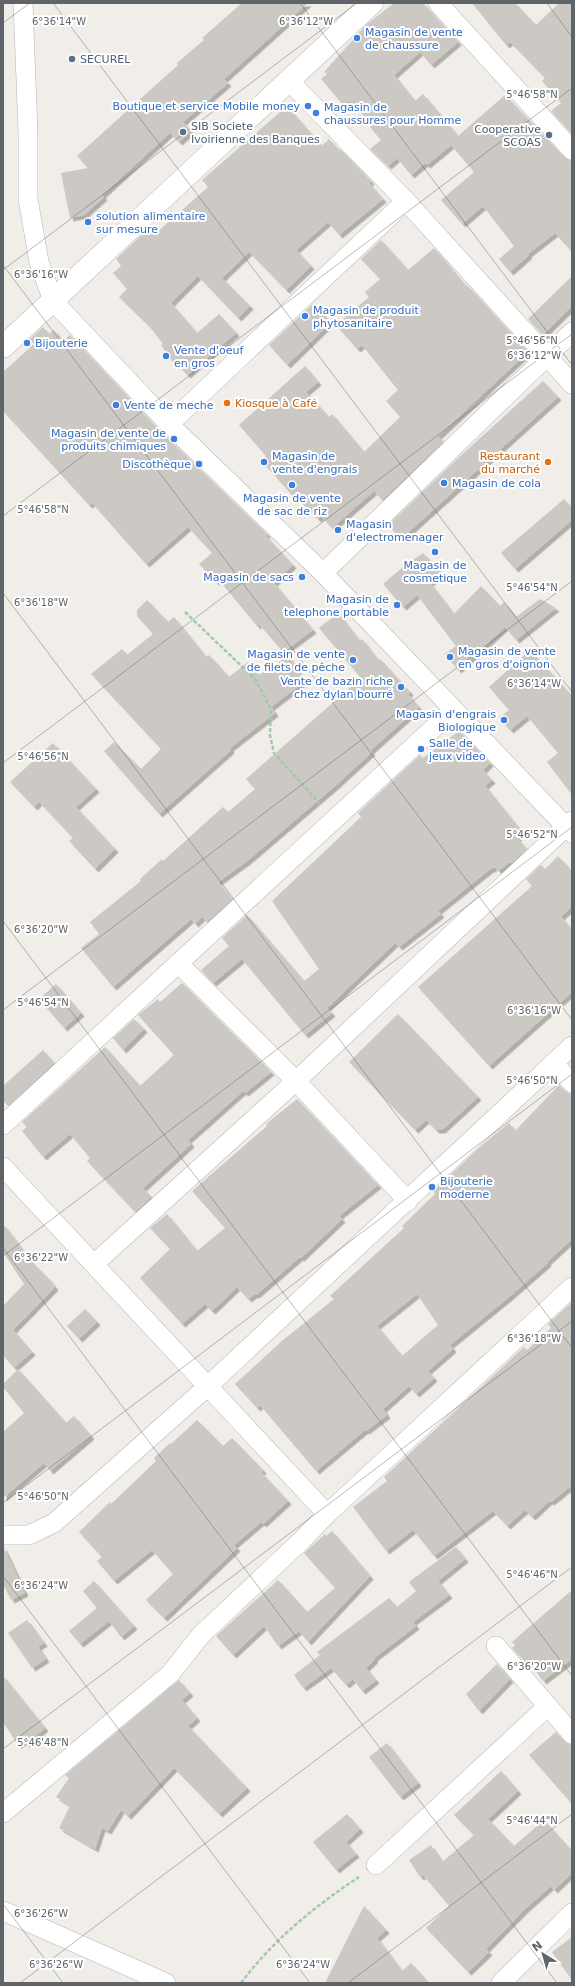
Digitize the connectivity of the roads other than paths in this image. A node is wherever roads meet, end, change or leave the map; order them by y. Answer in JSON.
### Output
{"nodes":[{"id":1,"x":23,"y":3,"type":"edge"},
{"id":2,"x":372,"y":3,"type":"edge"},
{"id":3,"x":438,"y":3,"type":"edge"},
{"id":4,"x":289,"y":81,"type":"junction"},
{"id":5,"x":572,"y":150,"type":"edge"},
{"id":6,"x":406,"y":201,"type":"junction"},
{"id":7,"x":53,"y":301,"type":"junction"},
{"id":8,"x":572,"y":332,"type":"edge"},
{"id":9,"x":3,"y":347,"type":"edge"},
{"id":10,"x":547,"y":356,"type":"junction"},
{"id":11,"x":572,"y":384,"type":"edge"},
{"id":12,"x":169,"y":424,"type":"junction"},
{"id":13,"x":323,"y":573,"type":"junction"},
{"id":14,"x":453,"y":710,"type":"junction"},
{"id":15,"x":570,"y":827,"type":"edge"},
{"id":16,"x":178,"y":964,"type":"junction"},
{"id":17,"x":572,"y":1046,"type":"edge"},
{"id":18,"x":553,"y":1063,"type":"junction"},
{"id":19,"x":296,"y":1081,"type":"junction"},
{"id":20,"x":572,"y":1083,"type":"edge"},
{"id":21,"x":3,"y":1125,"type":"edge"},
{"id":22,"x":3,"y":1167,"type":"edge"},
{"id":23,"x":408,"y":1201,"type":"junction"},
{"id":24,"x":94,"y":1264,"type":"junction"},
{"id":25,"x":572,"y":1287,"type":"edge"},
{"id":26,"x":208,"y":1386,"type":"junction"},
{"id":27,"x":326,"y":1514,"type":"junction"},
{"id":28,"x":3,"y":1535,"type":"edge"},
{"id":29,"x":496,"y":1646,"type":"dead end"},
{"id":30,"x":548,"y":1706,"type":"junction"},
{"id":31,"x":572,"y":1734,"type":"edge"},
{"id":32,"x":3,"y":1813,"type":"edge"},
{"id":33,"x":376,"y":1865,"type":"road end"},
{"id":34,"x":3,"y":1911,"type":"edge"},
{"id":35,"x":572,"y":1913,"type":"edge"},
{"id":36,"x":166,"y":1983,"type":"edge"},
{"id":37,"x":501,"y":1983,"type":"edge"}],
"edges":[{"from":1,"to":7,"type":"street"},
{"from":2,"to":4,"type":"street"},
{"from":3,"to":5,"type":"street"},
{"from":4,"to":6,"type":"street"},
{"from":4,"to":7,"type":"street"},
{"from":6,"to":10,"type":"street"},
{"from":6,"to":12,"type":"street"},
{"from":7,"to":9,"type":"street"},
{"from":7,"to":12,"type":"street"},
{"from":8,"to":10,"type":"street"},
{"from":10,"to":11,"type":"street"},
{"from":10,"to":13,"type":"street"},
{"from":12,"to":13,"type":"street"},
{"from":13,"to":14,"type":"street"},
{"from":14,"to":15,"type":"street"},
{"from":14,"to":16,"type":"street"},
{"from":15,"to":19,"type":"street"},
{"from":16,"to":19,"type":"street"},
{"from":16,"to":21,"type":"street"},
{"from":17,"to":18,"type":"street"},
{"from":18,"to":20,"type":"street"},
{"from":18,"to":23,"type":"street"},
{"from":19,"to":23,"type":"street"},
{"from":19,"to":24,"type":"street"},
{"from":22,"to":24,"type":"street"},
{"from":23,"to":26,"type":"street"},
{"from":24,"to":26,"type":"street"},
{"from":25,"to":27,"type":"street"},
{"from":26,"to":27,"type":"street"},
{"from":26,"to":28,"type":"street"},
{"from":27,"to":32,"type":"street"},
{"from":29,"to":30,"type":"street"},
{"from":30,"to":31,"type":"street"},
{"from":30,"to":33,"type":"street"},
{"from":34,"to":36,"type":"street"},
{"from":35,"to":37,"type":"street"}]}
